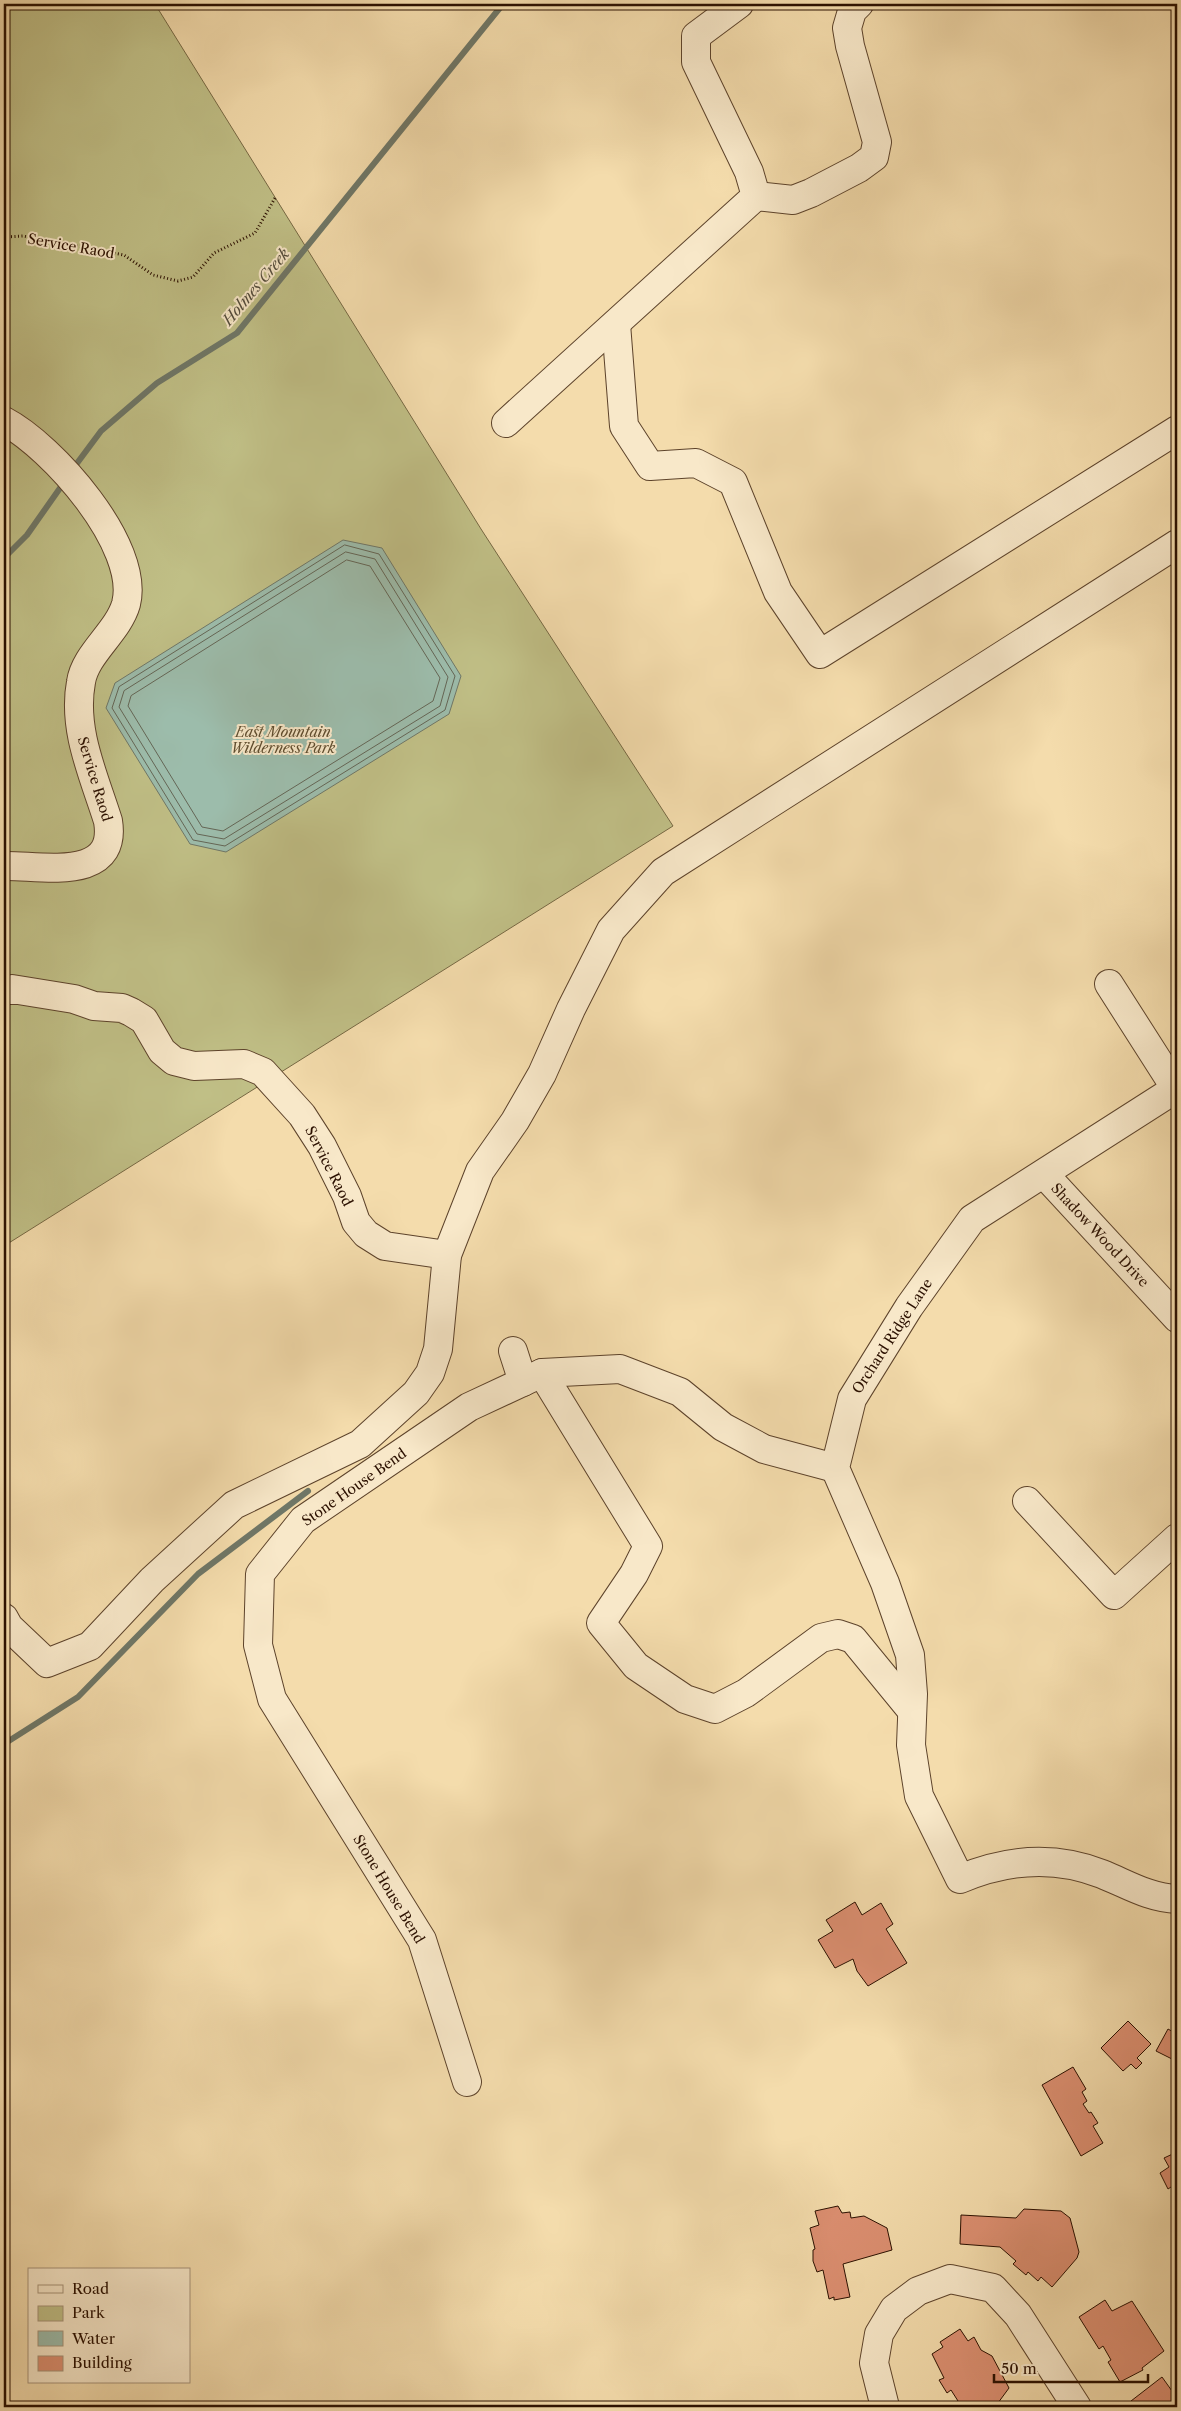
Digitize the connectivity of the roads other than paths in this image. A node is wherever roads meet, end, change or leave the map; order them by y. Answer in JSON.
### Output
{"nodes":[{"id":1,"x":740,"y":4,"type":"edge"},
{"id":2,"x":858,"y":4,"type":"edge"},
{"id":3,"x":756,"y":196,"type":"junction"},
{"id":4,"x":616,"y":324,"type":"junction"},
{"id":5,"x":4,"y":421,"type":"edge"},
{"id":6,"x":506,"y":424,"type":"dead end"},
{"id":7,"x":1177,"y":430,"type":"edge"},
{"id":8,"x":1177,"y":544,"type":"edge"},
{"id":9,"x":4,"y":866,"type":"edge"},
{"id":10,"x":1109,"y":984,"type":"dead end"},
{"id":11,"x":4,"y":991,"type":"edge"},
{"id":12,"x":1176,"y":1089,"type":"edge"},
{"id":13,"x":1044,"y":1174,"type":"junction"},
{"id":14,"x":447,"y":1255,"type":"junction"},
{"id":15,"x":1177,"y":1318,"type":"edge"},
{"id":16,"x":513,"y":1351,"type":"dead end"},
{"id":17,"x":533,"y":1378,"type":"junction"},
{"id":18,"x":836,"y":1468,"type":"junction"},
{"id":19,"x":1027,"y":1501,"type":"dead end"},
{"id":20,"x":1177,"y":1538,"type":"edge"},
{"id":21,"x":4,"y":1618,"type":"edge"},
{"id":22,"x":912,"y":1711,"type":"junction"},
{"id":23,"x":1177,"y":1899,"type":"edge"},
{"id":24,"x":467,"y":2082,"type":"dead end"},
{"id":25,"x":885,"y":2407,"type":"edge"},
{"id":26,"x":1077,"y":2407,"type":"edge"}],
"edges":[{"from":1,"to":3,"type":"street"},
{"from":2,"to":3,"type":"street"},
{"from":3,"to":4,"type":"street"},
{"from":4,"to":6,"type":"street"},
{"from":4,"to":7,"type":"street"},
{"from":5,"to":9,"type":"street","name":"Service Raod"},
{"from":8,"to":14,"type":"street"},
{"from":10,"to":12,"type":"street"},
{"from":11,"to":14,"type":"street","name":"Service Raod"},
{"from":12,"to":13,"type":"street","name":"Orchard Ridge Lane"},
{"from":13,"to":15,"type":"street","name":"Shadow Wood Drive"},
{"from":13,"to":18,"type":"street","name":"Orchard Ridge Lane"},
{"from":14,"to":21,"type":"street"},
{"from":16,"to":17,"type":"street"},
{"from":17,"to":18,"type":"street","name":"Stone House Bend"},
{"from":17,"to":22,"type":"street"},
{"from":17,"to":24,"type":"street","name":"Stone House Bend"},
{"from":18,"to":22,"type":"street"},
{"from":19,"to":20,"type":"street"},
{"from":22,"to":23,"type":"street"},
{"from":25,"to":26,"type":"street"}]}
